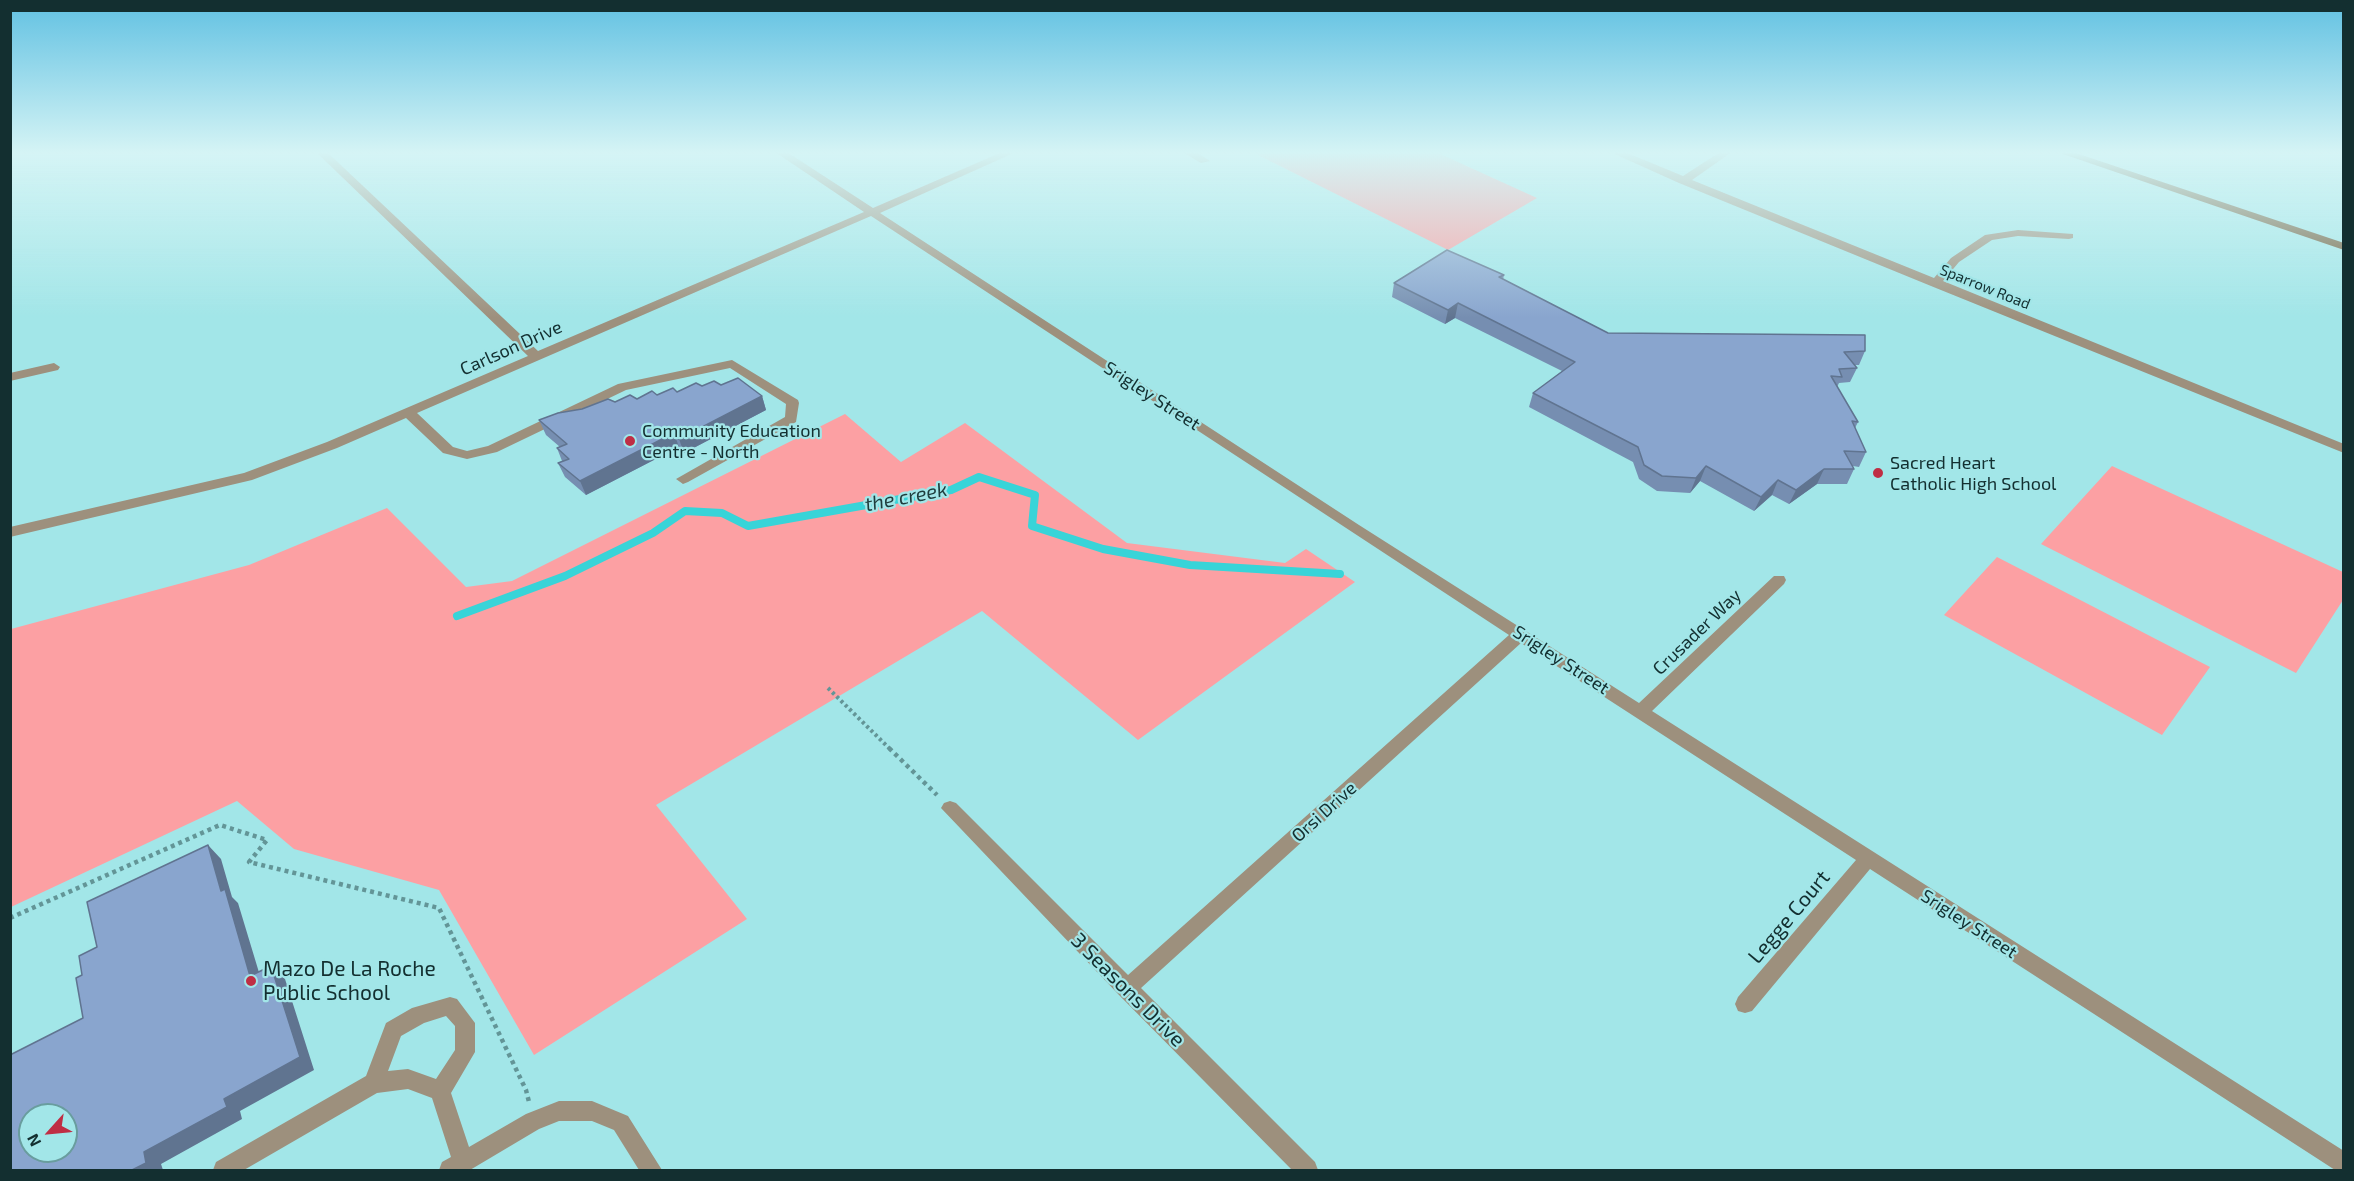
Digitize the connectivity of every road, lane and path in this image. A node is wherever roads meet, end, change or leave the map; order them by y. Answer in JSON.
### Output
{"nodes":[{"id":1,"x":379,"y":207,"type":"edge"},
{"id":2,"x":861,"y":207,"type":"edge"},
{"id":3,"x":884,"y":207,"type":"edge"},
{"id":4,"x":1747,"y":207,"type":"edge"},
{"id":5,"x":2225,"y":207,"type":"edge"},
{"id":6,"x":870,"y":213,"type":"junction"},
{"id":7,"x":2069,"y":236,"type":"dead end"},
{"id":8,"x":2343,"y":247,"type":"edge"},
{"id":9,"x":1935,"y":284,"type":"junction"},
{"id":10,"x":537,"y":357,"type":"junction"},
{"id":11,"x":54,"y":367,"type":"dead end"},
{"id":12,"x":10,"y":377,"type":"edge"},
{"id":13,"x":408,"y":412,"type":"junction"},
{"id":14,"x":2343,"y":449,"type":"edge"},
{"id":15,"x":683,"y":479,"type":"dead end"},
{"id":16,"x":10,"y":532,"type":"edge"},
{"id":17,"x":1779,"y":580,"type":"dead end"},
{"id":18,"x":1521,"y":634,"type":"junction"},
{"id":19,"x":828,"y":688,"type":"dead end"},
{"id":20,"x":1641,"y":711,"type":"junction"},
{"id":21,"x":950,"y":808,"type":"joint"},
{"id":22,"x":1868,"y":859,"type":"junction"},
{"id":23,"x":10,"y":918,"type":"edge"},
{"id":24,"x":1126,"y":989,"type":"junction"},
{"id":25,"x":1745,"y":1004,"type":"dead end"},
{"id":26,"x":374,"y":1083,"type":"junction"},
{"id":27,"x":440,"y":1091,"type":"junction"},
{"id":28,"x":533,"y":1121,"type":"junction"},
{"id":29,"x":2343,"y":1164,"type":"edge"},
{"id":30,"x":457,"y":1166,"type":"edge"},
{"id":31,"x":224,"y":1170,"type":"edge"},
{"id":32,"x":651,"y":1170,"type":"edge"},
{"id":33,"x":1307,"y":1170,"type":"edge"}],
"edges":[{"from":1,"to":10,"type":"street"},
{"from":2,"to":6,"type":"street","name":"Srigley Street"},
{"from":3,"to":6,"type":"street","name":"Carlson Drive"},
{"from":4,"to":9,"type":"street","name":"Sparrow Road"},
{"from":5,"to":8,"type":"main road"},
{"from":6,"to":10,"type":"street","name":"Carlson Drive"},
{"from":6,"to":18,"type":"street","name":"Srigley Street"},
{"from":7,"to":9,"type":"street"},
{"from":9,"to":14,"type":"street","name":"Sparrow Road"},
{"from":10,"to":13,"type":"street","name":"Carlson Drive"},
{"from":11,"to":12,"type":"street"},
{"from":13,"to":15,"type":"street"},
{"from":13,"to":16,"type":"street","name":"Carlson Drive"},
{"from":17,"to":20,"type":"street","name":"Crusader Way"},
{"from":18,"to":20,"type":"street","name":"Srigley Street"},
{"from":18,"to":24,"type":"street","name":"Orsi Drive"},
{"from":19,"to":21,"type":"path"},
{"from":20,"to":22,"type":"street","name":"Srigley Street"},
{"from":21,"to":24,"type":"street","name":"3 Seasons Drive"},
{"from":22,"to":25,"type":"street","name":"Legge Court"},
{"from":22,"to":29,"type":"street","name":"Srigley Street"},
{"from":23,"to":28,"type":"path"},
{"from":24,"to":33,"type":"street","name":"3 Seasons Drive"},
{"from":26,"to":27,"type":"street"},
{"from":26,"to":27,"type":"street"},
{"from":26,"to":31,"type":"street"},
{"from":27,"to":30,"type":"street"},
{"from":28,"to":30,"type":"street"},
{"from":28,"to":32,"type":"street"}]}
